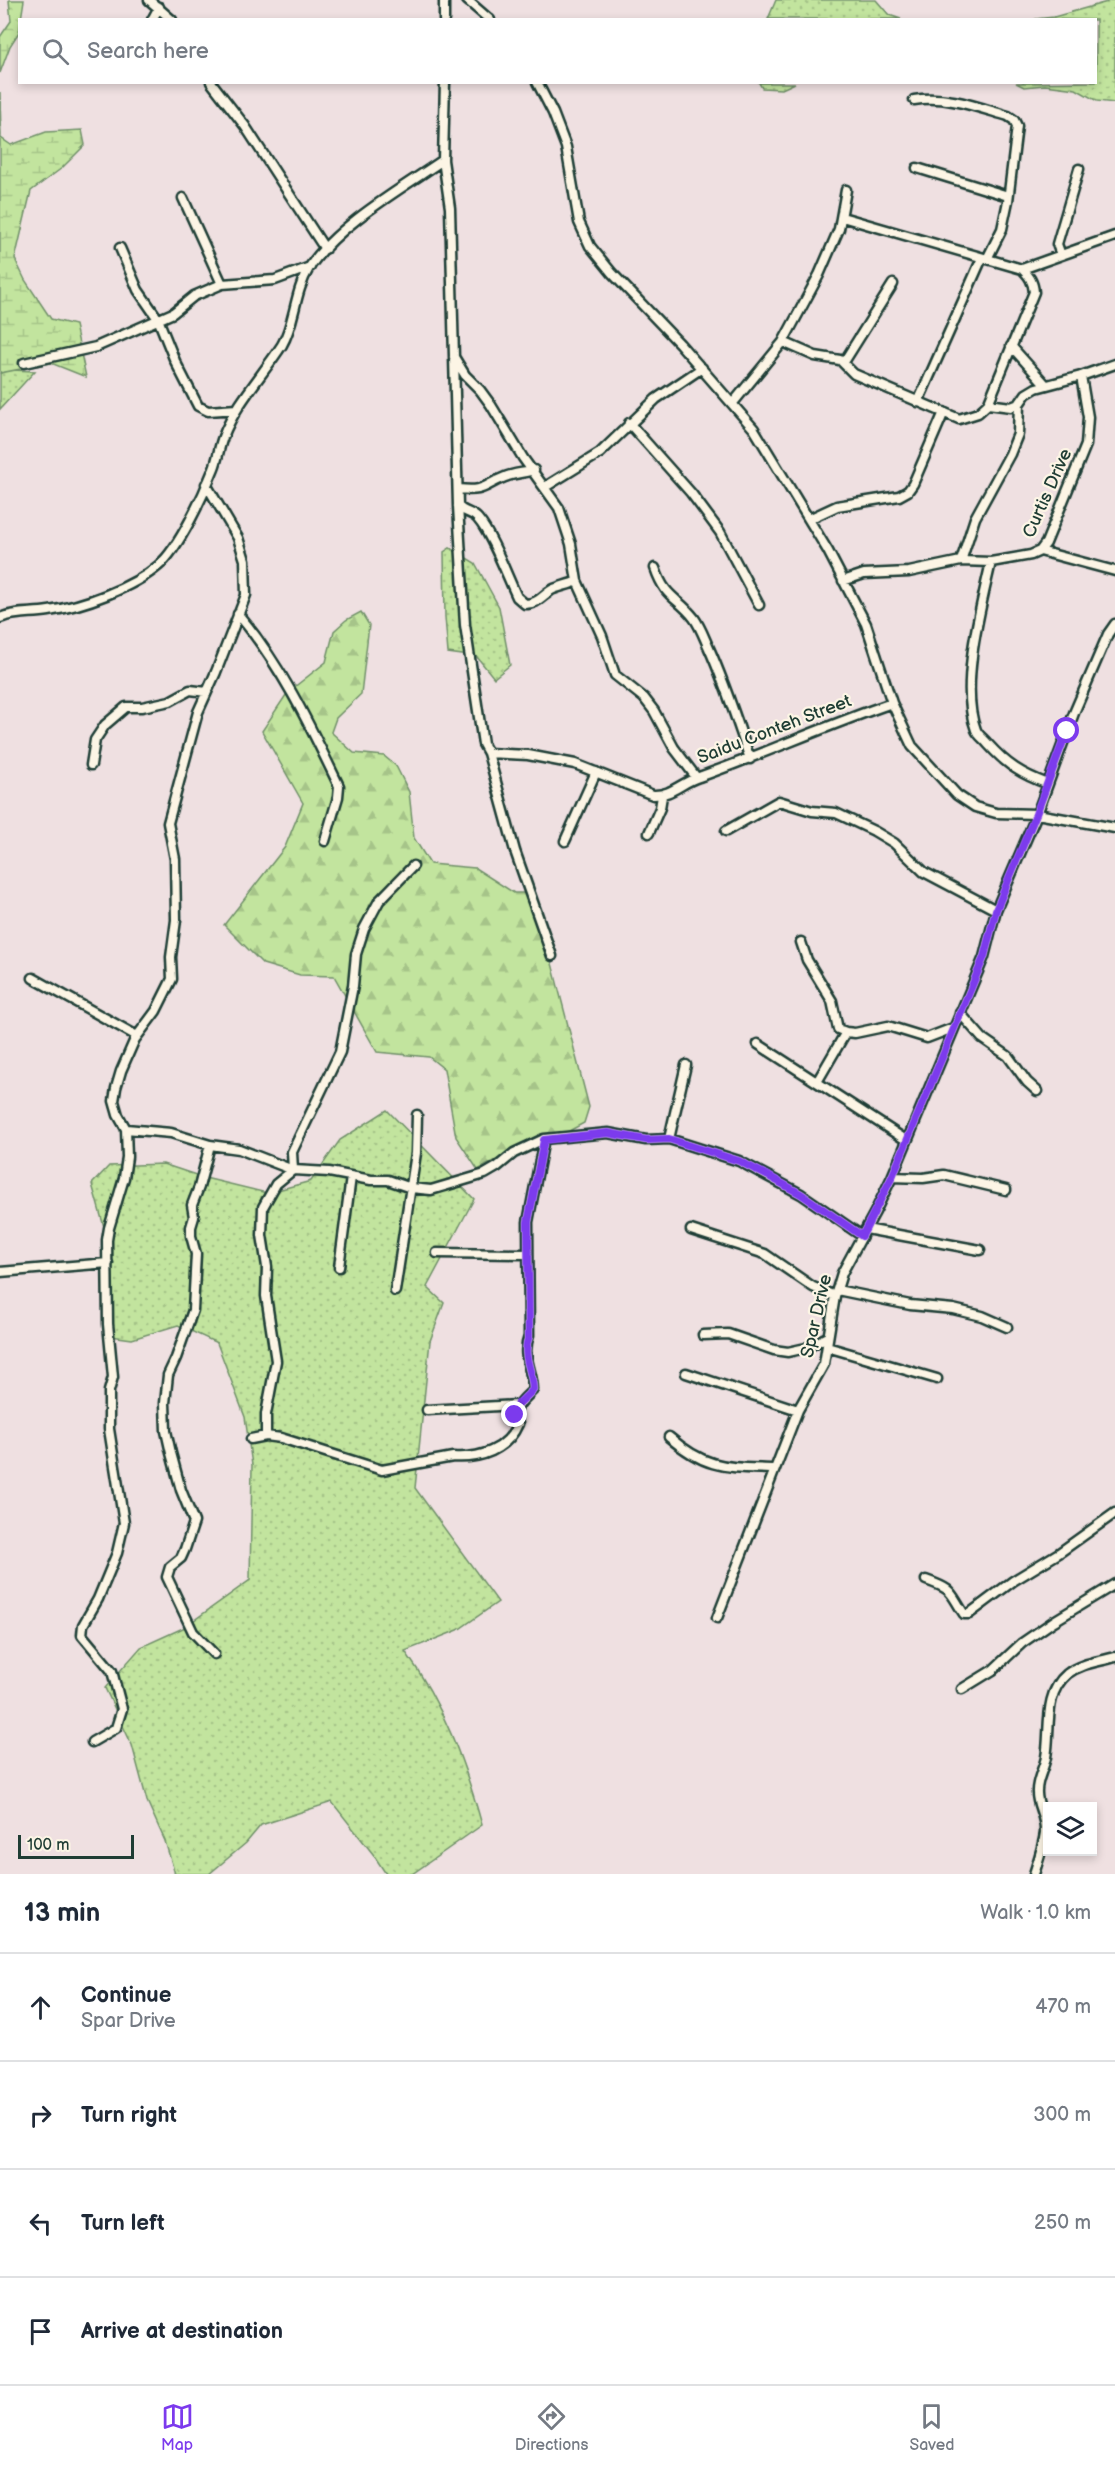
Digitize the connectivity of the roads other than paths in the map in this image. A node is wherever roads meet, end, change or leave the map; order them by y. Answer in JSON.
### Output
{"nodes":[{"id":1,"x":149,"y":0,"type":"edge"},
{"id":2,"x":444,"y":0,"type":"edge"},
{"id":3,"x":467,"y":0,"type":"edge"},
{"id":4,"x":159,"y":7,"type":"junction"},
{"id":5,"x":154,"y":18,"type":"edge"},
{"id":6,"x":170,"y":18,"type":"edge"},
{"id":7,"x":444,"y":18,"type":"edge"},
{"id":8,"x":488,"y":18,"type":"edge"},
{"id":9,"x":213,"y":84,"type":"edge"},
{"id":10,"x":446,"y":84,"type":"edge"},
{"id":11,"x":538,"y":84,"type":"edge"},
{"id":12,"x":914,"y":100,"type":"dead end"},
{"id":13,"x":443,"y":159,"type":"junction"},
{"id":14,"x":917,"y":168,"type":"dead end"},
{"id":15,"x":1079,"y":169,"type":"dead end"},
{"id":16,"x":846,"y":190,"type":"dead end"},
{"id":17,"x":1008,"y":196,"type":"junction"},
{"id":18,"x":183,"y":198,"type":"dead end"},
{"id":19,"x":842,"y":218,"type":"junction"},
{"id":20,"x":1115,"y":236,"type":"edge"},
{"id":21,"x":120,"y":248,"type":"dead end"},
{"id":22,"x":325,"y":249,"type":"junction"},
{"id":23,"x":1061,"y":255,"type":"junction"},
{"id":24,"x":984,"y":258,"type":"junction"},
{"id":25,"x":310,"y":267,"type":"junction"},
{"id":26,"x":1022,"y":269,"type":"junction"},
{"id":27,"x":222,"y":284,"type":"junction"},
{"id":28,"x":893,"y":284,"type":"dead end"},
{"id":29,"x":158,"y":320,"type":"junction"},
{"id":30,"x":783,"y":342,"type":"junction"},
{"id":31,"x":1011,"y":346,"type":"junction"},
{"id":32,"x":453,"y":355,"type":"junction"},
{"id":33,"x":844,"y":362,"type":"junction"},
{"id":34,"x":24,"y":363,"type":"dead end"},
{"id":35,"x":1115,"y":364,"type":"edge"},
{"id":36,"x":702,"y":368,"type":"junction"},
{"id":37,"x":1081,"y":376,"type":"junction"},
{"id":38,"x":1046,"y":385,"type":"junction"},
{"id":39,"x":918,"y":402,"type":"junction"},
{"id":40,"x":733,"y":403,"type":"junction"},
{"id":41,"x":988,"y":404,"type":"junction"},
{"id":42,"x":1019,"y":404,"type":"junction"},
{"id":43,"x":237,"y":409,"type":"junction"},
{"id":44,"x":944,"y":412,"type":"junction"},
{"id":45,"x":629,"y":423,"type":"junction"},
{"id":46,"x":534,"y":470,"type":"junction"},
{"id":47,"x":206,"y":484,"type":"junction"},
{"id":48,"x":545,"y":487,"type":"junction"},
{"id":49,"x":458,"y":489,"type":"junction"},
{"id":50,"x":458,"y":506,"type":"junction"},
{"id":51,"x":810,"y":519,"type":"junction"},
{"id":52,"x":1040,"y":551,"type":"junction"},
{"id":53,"x":961,"y":561,"type":"junction"},
{"id":54,"x":991,"y":562,"type":"junction"},
{"id":55,"x":656,"y":568,"type":"dead end"},
{"id":56,"x":1115,"y":571,"type":"edge"},
{"id":57,"x":577,"y":581,"type":"junction"},
{"id":58,"x":843,"y":581,"type":"junction"},
{"id":59,"x":759,"y":605,"type":"dead end"},
{"id":60,"x":238,"y":614,"type":"junction"},
{"id":61,"x":0,"y":618,"type":"edge"},
{"id":62,"x":1115,"y":624,"type":"edge"},
{"id":63,"x":207,"y":692,"type":"junction"},
{"id":64,"x":892,"y":703,"type":"junction"},
{"id":65,"x":488,"y":753,"type":"junction"},
{"id":66,"x":750,"y":759,"type":"junction"},
{"id":67,"x":92,"y":765,"type":"dead end"},
{"id":68,"x":596,"y":772,"type":"junction"},
{"id":69,"x":696,"y":777,"type":"junction"},
{"id":70,"x":1048,"y":784,"type":"junction"},
{"id":71,"x":662,"y":796,"type":"junction"},
{"id":72,"x":1036,"y":814,"type":"junction"},
{"id":73,"x":1115,"y":828,"type":"edge"},
{"id":74,"x":726,"y":831,"type":"dead end"},
{"id":75,"x":649,"y":833,"type":"dead end"},
{"id":76,"x":325,"y":841,"type":"dead end"},
{"id":77,"x":565,"y":841,"type":"dead end"},
{"id":78,"x":413,"y":866,"type":"dead end"},
{"id":79,"x":996,"y":910,"type":"junction"},
{"id":80,"x":801,"y":942,"type":"dead end"},
{"id":81,"x":552,"y":956,"type":"dead end"},
{"id":82,"x":33,"y":978,"type":"dead end"},
{"id":83,"x":960,"y":1013,"type":"junction"},
{"id":84,"x":953,"y":1028,"type":"junction"},
{"id":85,"x":846,"y":1032,"type":"junction"},
{"id":86,"x":137,"y":1036,"type":"junction"},
{"id":87,"x":758,"y":1044,"type":"dead end"},
{"id":88,"x":686,"y":1065,"type":"dead end"},
{"id":89,"x":817,"y":1082,"type":"junction"},
{"id":90,"x":1037,"y":1091,"type":"dead end"},
{"id":91,"x":417,"y":1115,"type":"dead end"},
{"id":92,"x":126,"y":1129,"type":"junction"},
{"id":93,"x":145,"y":1130,"type":"junction"},
{"id":94,"x":669,"y":1139,"type":"junction"},
{"id":95,"x":544,"y":1140,"type":"junction"},
{"id":96,"x":906,"y":1140,"type":"junction"},
{"id":97,"x":127,"y":1143,"type":"junction"},
{"id":98,"x":210,"y":1145,"type":"junction"},
{"id":99,"x":293,"y":1170,"type":"junction"},
{"id":100,"x":351,"y":1177,"type":"junction"},
{"id":101,"x":892,"y":1177,"type":"junction"},
{"id":102,"x":411,"y":1188,"type":"junction"},
{"id":103,"x":1006,"y":1190,"type":"dead end"},
{"id":104,"x":691,"y":1230,"type":"dead end"},
{"id":105,"x":864,"y":1232,"type":"junction"},
{"id":106,"x":980,"y":1250,"type":"dead end"},
{"id":107,"x":437,"y":1253,"type":"dead end"},
{"id":108,"x":528,"y":1254,"type":"junction"},
{"id":109,"x":108,"y":1263,"type":"junction"},
{"id":110,"x":339,"y":1267,"type":"dead end"},
{"id":111,"x":0,"y":1272,"type":"edge"},
{"id":112,"x":394,"y":1291,"type":"dead end"},
{"id":113,"x":836,"y":1293,"type":"junction"},
{"id":114,"x":1007,"y":1326,"type":"dead end"},
{"id":115,"x":703,"y":1335,"type":"dead end"},
{"id":116,"x":827,"y":1337,"type":"junction"},
{"id":117,"x":827,"y":1347,"type":"junction"},
{"id":118,"x":686,"y":1373,"type":"dead end"},
{"id":119,"x":937,"y":1379,"type":"dead end"},
{"id":120,"x":517,"y":1405,"type":"junction"},
{"id":121,"x":427,"y":1410,"type":"dead end"},
{"id":122,"x":798,"y":1410,"type":"junction"},
{"id":123,"x":266,"y":1436,"type":"junction"},
{"id":124,"x":669,"y":1437,"type":"dead end"},
{"id":125,"x":251,"y":1439,"type":"dead end"},
{"id":126,"x":774,"y":1469,"type":"junction"},
{"id":127,"x":1115,"y":1512,"type":"edge"},
{"id":128,"x":926,"y":1580,"type":"dead end"},
{"id":129,"x":1115,"y":1584,"type":"edge"},
{"id":130,"x":717,"y":1618,"type":"dead end"},
{"id":131,"x":214,"y":1654,"type":"dead end"},
{"id":132,"x":1115,"y":1657,"type":"edge"},
{"id":133,"x":962,"y":1689,"type":"dead end"},
{"id":134,"x":92,"y":1742,"type":"dead end"},
{"id":135,"x":1034,"y":1874,"type":"edge"}],
"edges":[{"from":1,"to":4,"type":"street"},
{"from":2,"to":7,"type":"street"},
{"from":3,"to":8,"type":"street"},
{"from":4,"to":5,"type":"street"},
{"from":4,"to":6,"type":"street"},
{"from":9,"to":22,"type":"street"},
{"from":10,"to":13,"type":"street"},
{"from":11,"to":36,"type":"street"},
{"from":12,"to":17,"type":"street"},
{"from":13,"to":22,"type":"street"},
{"from":13,"to":32,"type":"street"},
{"from":14,"to":17,"type":"street"},
{"from":15,"to":23,"type":"street"},
{"from":16,"to":19,"type":"street"},
{"from":17,"to":24,"type":"street"},
{"from":18,"to":27,"type":"street"},
{"from":19,"to":24,"type":"street"},
{"from":19,"to":30,"type":"street"},
{"from":20,"to":23,"type":"street"},
{"from":21,"to":29,"type":"street"},
{"from":22,"to":25,"type":"street"},
{"from":23,"to":26,"type":"street"},
{"from":24,"to":26,"type":"street"},
{"from":24,"to":39,"type":"street"},
{"from":25,"to":27,"type":"street"},
{"from":25,"to":43,"type":"street"},
{"from":26,"to":31,"type":"street"},
{"from":27,"to":29,"type":"street"},
{"from":28,"to":33,"type":"street"},
{"from":29,"to":34,"type":"street"},
{"from":29,"to":43,"type":"street"},
{"from":30,"to":33,"type":"street"},
{"from":30,"to":40,"type":"street"},
{"from":31,"to":38,"type":"street"},
{"from":31,"to":41,"type":"street"},
{"from":32,"to":46,"type":"street","name":"Saidu Conteh Street"},
{"from":32,"to":49,"type":"street"},
{"from":33,"to":39,"type":"street"},
{"from":35,"to":37,"type":"street"},
{"from":36,"to":40,"type":"street"},
{"from":36,"to":45,"type":"street"},
{"from":37,"to":38,"type":"street"},
{"from":37,"to":52,"type":"street","name":"Curtis Drive"},
{"from":38,"to":42,"type":"street"},
{"from":39,"to":44,"type":"street"},
{"from":40,"to":51,"type":"street"},
{"from":41,"to":42,"type":"street"},
{"from":41,"to":44,"type":"street"},
{"from":42,"to":53,"type":"street"},
{"from":43,"to":47,"type":"street"},
{"from":44,"to":51,"type":"street"},
{"from":45,"to":48,"type":"street"},
{"from":45,"to":59,"type":"street"},
{"from":46,"to":48,"type":"street","name":"Saidu Conteh Street"},
{"from":46,"to":49,"type":"street"},
{"from":47,"to":60,"type":"street"},
{"from":47,"to":61,"type":"street"},
{"from":48,"to":57,"type":"street","name":"Saidu Conteh Street"},
{"from":49,"to":50,"type":"street"},
{"from":50,"to":57,"type":"street"},
{"from":50,"to":65,"type":"street"},
{"from":51,"to":58,"type":"street"},
{"from":52,"to":54,"type":"street"},
{"from":52,"to":56,"type":"street"},
{"from":53,"to":54,"type":"street"},
{"from":53,"to":58,"type":"street"},
{"from":54,"to":70,"type":"street"},
{"from":55,"to":66,"type":"street"},
{"from":57,"to":69,"type":"street","name":"Saidu Conteh Street"},
{"from":58,"to":64,"type":"street"},
{"from":60,"to":63,"type":"street"},
{"from":60,"to":76,"type":"street"},
{"from":62,"to":70,"type":"street","name":"Spar Drive"},
{"from":63,"to":67,"type":"street"},
{"from":63,"to":86,"type":"street"},
{"from":64,"to":66,"type":"street","name":"Saidu Conteh Street"},
{"from":64,"to":72,"type":"street"},
{"from":65,"to":68,"type":"street"},
{"from":65,"to":81,"type":"street"},
{"from":66,"to":69,"type":"street","name":"Saidu Conteh Street"},
{"from":68,"to":71,"type":"street"},
{"from":68,"to":77,"type":"street"},
{"from":69,"to":71,"type":"street"},
{"from":70,"to":72,"type":"street","name":"Spar Drive"},
{"from":71,"to":75,"type":"street"},
{"from":72,"to":73,"type":"street"},
{"from":72,"to":79,"type":"street","name":"Spar Drive"},
{"from":74,"to":79,"type":"street"},
{"from":78,"to":99,"type":"street"},
{"from":79,"to":83,"type":"street","name":"Spar Drive"},
{"from":80,"to":85,"type":"street"},
{"from":82,"to":86,"type":"street"},
{"from":83,"to":84,"type":"street","name":"Spar Drive"},
{"from":83,"to":90,"type":"street"},
{"from":84,"to":85,"type":"street"},
{"from":84,"to":96,"type":"street","name":"Spar Drive"},
{"from":85,"to":89,"type":"street"},
{"from":86,"to":92,"type":"street"},
{"from":87,"to":89,"type":"street"},
{"from":88,"to":94,"type":"street"},
{"from":89,"to":96,"type":"street"},
{"from":91,"to":102,"type":"street"},
{"from":92,"to":93,"type":"street"},
{"from":92,"to":97,"type":"street"},
{"from":93,"to":97,"type":"street"},
{"from":93,"to":98,"type":"street"},
{"from":94,"to":95,"type":"street"},
{"from":94,"to":105,"type":"street"},
{"from":95,"to":102,"type":"street"},
{"from":95,"to":108,"type":"street"},
{"from":96,"to":101,"type":"street","name":"Spar Drive"},
{"from":97,"to":109,"type":"street"},
{"from":98,"to":99,"type":"street"},
{"from":98,"to":131,"type":"street"},
{"from":99,"to":100,"type":"street"},
{"from":99,"to":123,"type":"street"},
{"from":100,"to":102,"type":"street"},
{"from":100,"to":110,"type":"street"},
{"from":101,"to":103,"type":"street"},
{"from":101,"to":105,"type":"street","name":"Spar Drive"},
{"from":102,"to":112,"type":"street"},
{"from":104,"to":113,"type":"street"},
{"from":105,"to":106,"type":"street"},
{"from":105,"to":113,"type":"street","name":"Spar Drive"},
{"from":107,"to":108,"type":"street"},
{"from":108,"to":120,"type":"street"},
{"from":109,"to":111,"type":"street"},
{"from":109,"to":134,"type":"street"},
{"from":113,"to":114,"type":"street"},
{"from":113,"to":116,"type":"street","name":"Spar Drive"},
{"from":115,"to":116,"type":"street"},
{"from":116,"to":117,"type":"street","name":"Spar Drive"},
{"from":117,"to":119,"type":"street"},
{"from":117,"to":122,"type":"street","name":"Spar Drive"},
{"from":118,"to":122,"type":"street"},
{"from":120,"to":121,"type":"street"},
{"from":120,"to":123,"type":"street"},
{"from":122,"to":126,"type":"street","name":"Spar Drive"},
{"from":123,"to":125,"type":"street"},
{"from":124,"to":126,"type":"street"},
{"from":126,"to":130,"type":"street","name":"Spar Drive"},
{"from":127,"to":128,"type":"street"},
{"from":129,"to":133,"type":"street"},
{"from":132,"to":135,"type":"street"}]}
